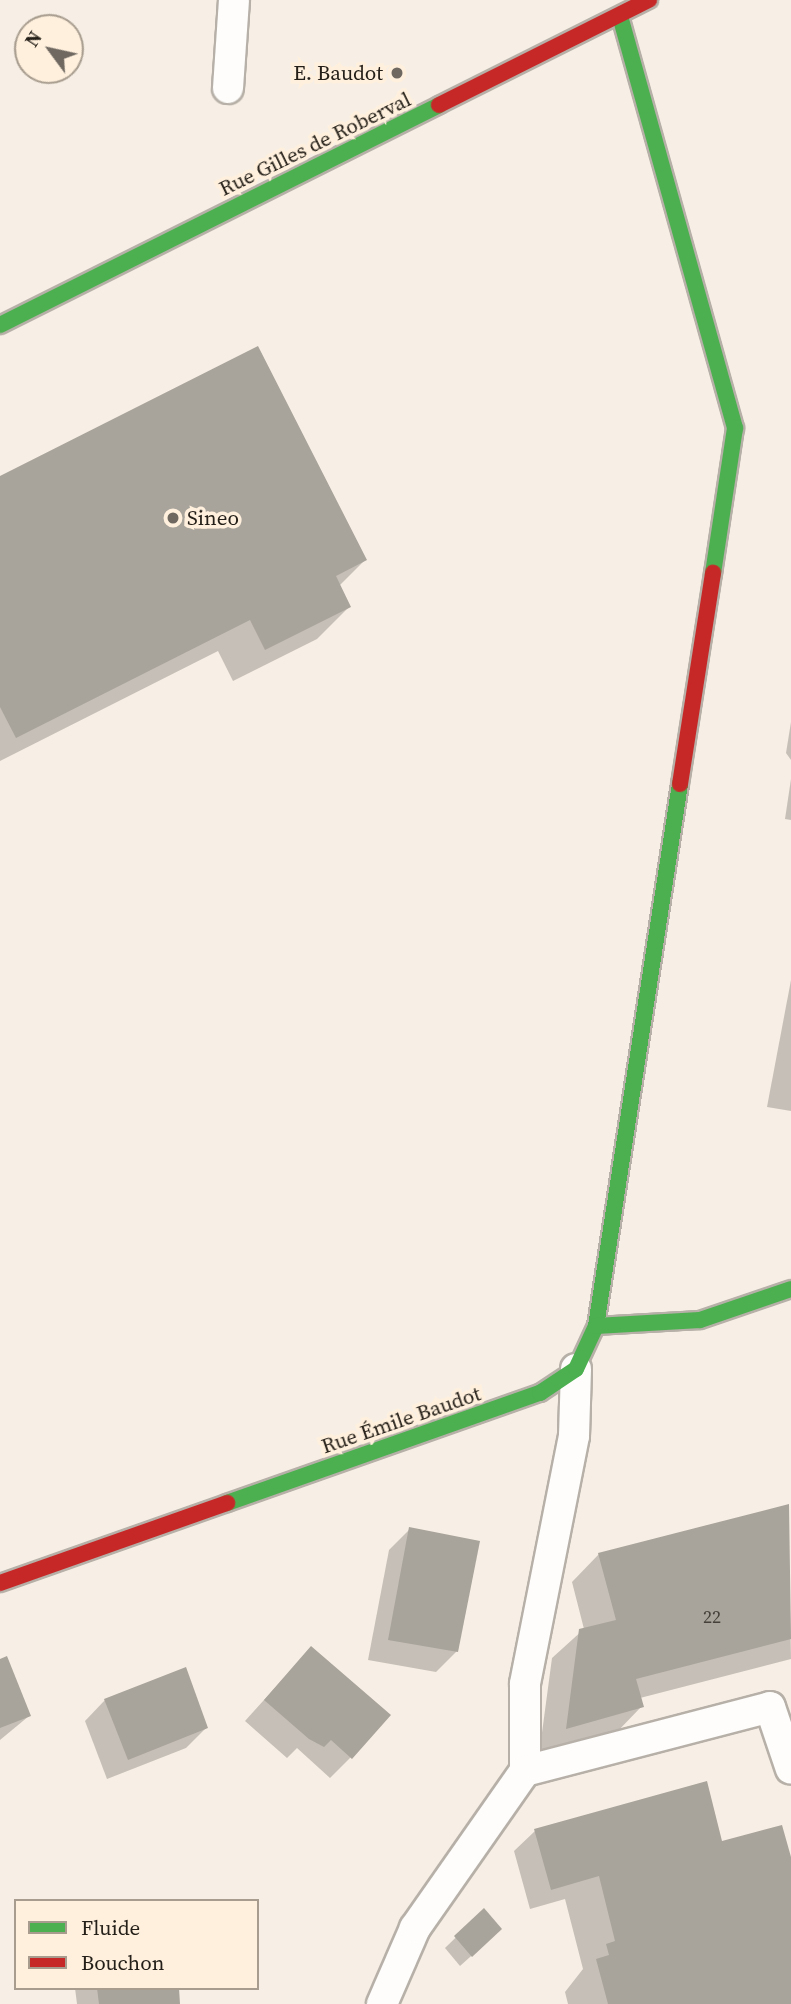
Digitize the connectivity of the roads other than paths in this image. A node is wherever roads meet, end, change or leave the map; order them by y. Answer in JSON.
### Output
{"nodes":[{"id":1,"x":234,"y":0,"type":"edge"},
{"id":2,"x":649,"y":0,"type":"edge"},
{"id":3,"x":620,"y":16,"type":"junction"},
{"id":4,"x":228,"y":88,"type":"dead end"},
{"id":5,"x":0,"y":325,"type":"edge"},
{"id":6,"x":791,"y":1289,"type":"edge"},
{"id":7,"x":596,"y":1326,"type":"junction"},
{"id":8,"x":576,"y":1368,"type":"junction"},
{"id":9,"x":0,"y":1583,"type":"edge"},
{"id":10,"x":791,"y":1769,"type":"edge"},
{"id":11,"x":525,"y":1771,"type":"junction"},
{"id":12,"x":382,"y":2004,"type":"edge"}],
"edges":[{"from":1,"to":4,"type":"lane"},
{"from":2,"to":3,"type":"street","name":"Rue Gilles de Roberval"},
{"from":3,"to":5,"type":"street","name":"Rue Gilles de Roberval"},
{"from":3,"to":7,"type":"street","name":"Rue Émile Baudot"},
{"from":6,"to":7,"type":"street"},
{"from":7,"to":8,"type":"street","name":"Rue Émile Baudot"},
{"from":8,"to":9,"type":"street","name":"Rue Émile Baudot"},
{"from":8,"to":11,"type":"lane"},
{"from":10,"to":11,"type":"lane"},
{"from":11,"to":12,"type":"lane"}]}
